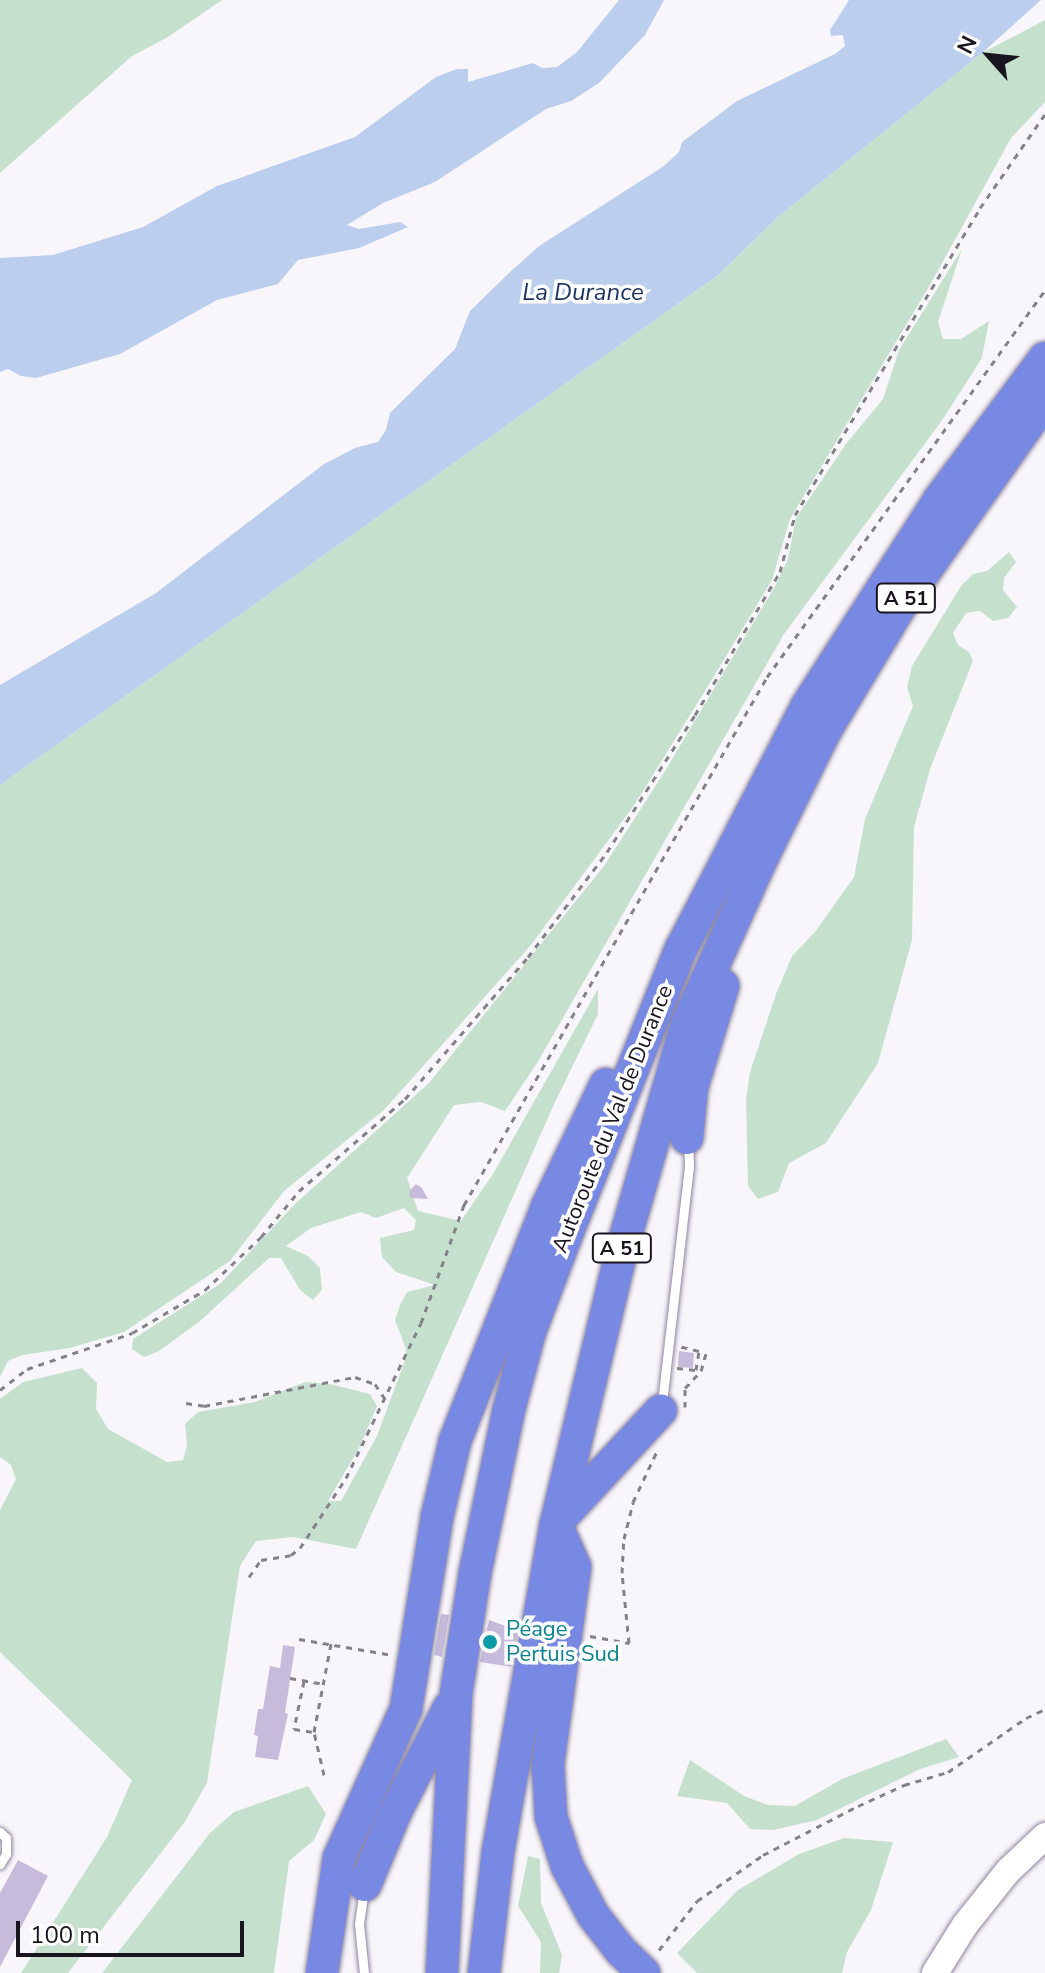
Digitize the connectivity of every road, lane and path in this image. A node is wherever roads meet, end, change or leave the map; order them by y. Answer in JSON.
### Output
{"nodes":[{"id":1,"x":1045,"y":114,"type":"edge"},
{"id":2,"x":1045,"y":290,"type":"edge"},
{"id":3,"x":1045,"y":358,"type":"edge"},
{"id":4,"x":1045,"y":401,"type":"edge"},
{"id":5,"x":763,"y":856,"type":"junction"},
{"id":6,"x":681,"y":949,"type":"junction"},
{"id":7,"x":687,"y":1138,"type":"joint"},
{"id":8,"x":675,"y":1346,"type":"dead end"},
{"id":9,"x":699,"y":1353,"type":"junction"},
{"id":10,"x":674,"y":1368,"type":"dead end"},
{"id":11,"x":0,"y":1390,"type":"edge"},
{"id":12,"x":385,"y":1401,"type":"junction"},
{"id":13,"x":186,"y":1403,"type":"dead end"},
{"id":14,"x":670,"y":1421,"type":"junction"},
{"id":15,"x":556,"y":1524,"type":"junction"},
{"id":16,"x":249,"y":1577,"type":"dead end"},
{"id":17,"x":577,"y":1634,"type":"dead end"},
{"id":18,"x":299,"y":1639,"type":"dead end"},
{"id":19,"x":331,"y":1644,"type":"junction"},
{"id":20,"x":400,"y":1656,"type":"dead end"},
{"id":21,"x":290,"y":1678,"type":"dead end"},
{"id":22,"x":304,"y":1681,"type":"junction"},
{"id":23,"x":324,"y":1684,"type":"junction"},
{"id":24,"x":456,"y":1694,"type":"junction"},
{"id":25,"x":1045,"y":1709,"type":"edge"},
{"id":26,"x":314,"y":1732,"type":"junction"},
{"id":27,"x":324,"y":1775,"type":"dead end"},
{"id":28,"x":0,"y":1832,"type":"edge"},
{"id":29,"x":1045,"y":1836,"type":"edge"},
{"id":30,"x":1045,"y":1846,"type":"edge"},
{"id":31,"x":0,"y":1864,"type":"edge"},
{"id":32,"x":365,"y":1885,"type":"joint"},
{"id":33,"x":652,"y":1962,"type":"edge"},
{"id":34,"x":322,"y":1973,"type":"edge"},
{"id":35,"x":364,"y":1973,"type":"edge"},
{"id":36,"x":442,"y":1973,"type":"edge"},
{"id":37,"x":484,"y":1973,"type":"edge"},
{"id":38,"x":935,"y":1973,"type":"edge"},
{"id":39,"x":956,"y":1973,"type":"edge"}],
"edges":[{"from":1,"to":11,"type":"path"},
{"from":2,"to":12,"type":"path"},
{"from":3,"to":6,"type":"highway","name":"Autoroute du Val de Durance","number":"A 51"},
{"from":4,"to":5,"type":"highway","name":"Autoroute du Val de Durance","number":"A 51"},
{"from":5,"to":7,"type":"highway"},
{"from":5,"to":15,"type":"highway","name":"Autoroute du Val de Durance","number":"A 51"},
{"from":6,"to":24,"type":"highway","name":"Autoroute du Val de Durance","number":"A 51"},
{"from":6,"to":34,"type":"highway"},
{"from":7,"to":14,"type":"lane"},
{"from":8,"to":9,"type":"path"},
{"from":9,"to":10,"type":"path"},
{"from":9,"to":14,"type":"path"},
{"from":12,"to":13,"type":"path"},
{"from":12,"to":16,"type":"path"},
{"from":14,"to":15,"type":"highway"},
{"from":14,"to":17,"type":"path"},
{"from":15,"to":33,"type":"highway"},
{"from":15,"to":37,"type":"highway","name":"Autoroute du Val de Durance","number":"A 51"},
{"from":18,"to":19,"type":"path"},
{"from":19,"to":20,"type":"path"},
{"from":19,"to":23,"type":"path"},
{"from":21,"to":22,"type":"path"},
{"from":22,"to":23,"type":"path"},
{"from":22,"to":26,"type":"path"},
{"from":23,"to":26,"type":"path"},
{"from":24,"to":32,"type":"highway"},
{"from":24,"to":36,"type":"highway","name":"Autoroute du Val de Durance","number":"A 51"},
{"from":25,"to":33,"type":"path"},
{"from":26,"to":27,"type":"path"},
{"from":28,"to":31,"type":"lane"},
{"from":29,"to":38,"type":"main road"},
{"from":30,"to":39,"type":"main road"},
{"from":32,"to":35,"type":"lane"}]}
